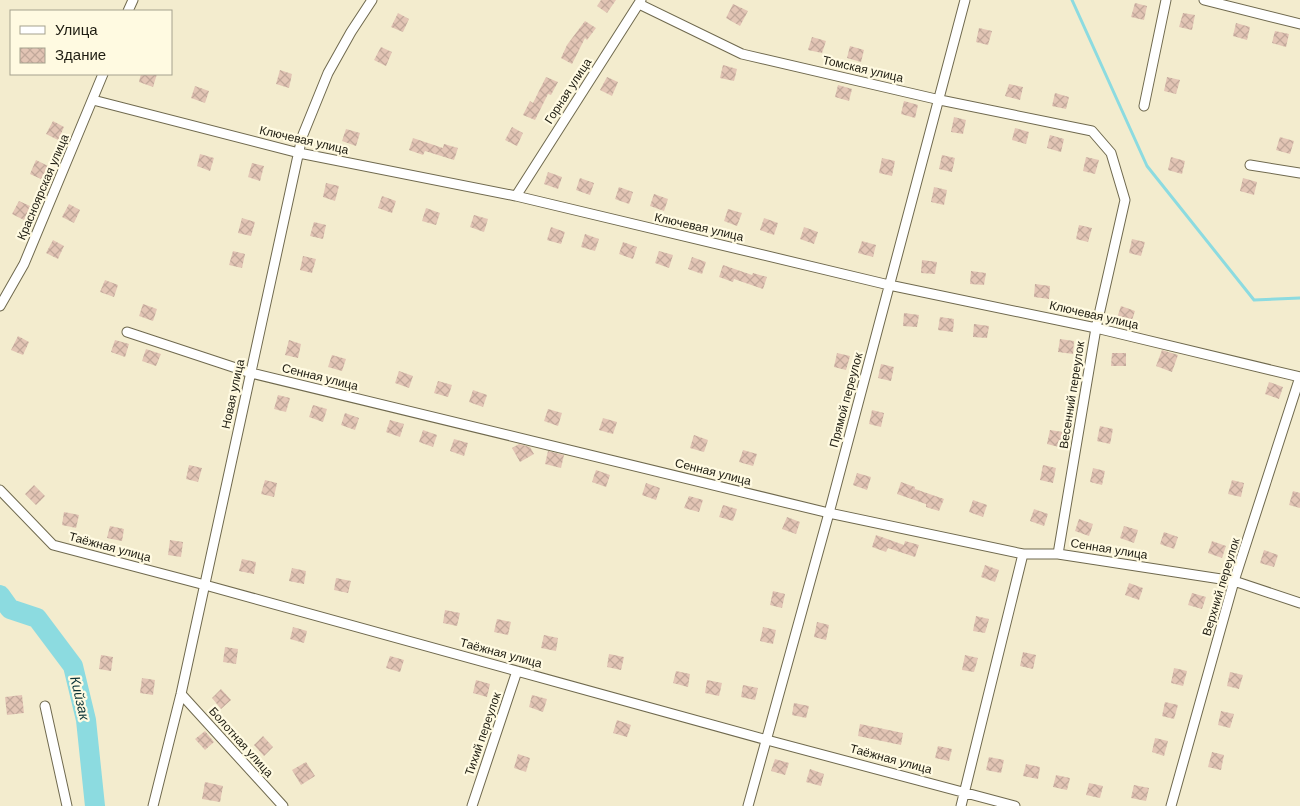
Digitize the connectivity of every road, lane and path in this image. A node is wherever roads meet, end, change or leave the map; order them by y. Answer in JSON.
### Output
{"nodes":[{"id":1,"x":372,"y":0,"type":"edge"},
{"id":2,"x":965,"y":0,"type":"edge"},
{"id":3,"x":1166,"y":0,"type":"edge"},
{"id":4,"x":1204,"y":0,"type":"edge"},
{"id":5,"x":640,"y":2,"type":"edge"},
{"id":6,"x":1300,"y":24,"type":"edge"},
{"id":7,"x":103,"y":75,"type":"edge"},
{"id":8,"x":93,"y":100,"type":"junction"},
{"id":9,"x":940,"y":100,"type":"junction"},
{"id":10,"x":1144,"y":106,"type":"dead end"},
{"id":11,"x":1092,"y":131,"type":"joint"},
{"id":12,"x":299,"y":153,"type":"junction"},
{"id":13,"x":1250,"y":165,"type":"dead end"},
{"id":14,"x":1300,"y":173,"type":"edge"},
{"id":15,"x":516,"y":196,"type":"junction"},
{"id":16,"x":889,"y":285,"type":"junction"},
{"id":17,"x":0,"y":306,"type":"edge"},
{"id":18,"x":1096,"y":328,"type":"junction"},
{"id":19,"x":127,"y":332,"type":"dead end"},
{"id":20,"x":250,"y":373,"type":"junction"},
{"id":21,"x":1300,"y":377,"type":"edge"},
{"id":22,"x":0,"y":490,"type":"edge"},
{"id":23,"x":829,"y":513,"type":"junction"},
{"id":24,"x":1024,"y":554,"type":"junction"},
{"id":25,"x":1058,"y":554,"type":"junction"},
{"id":26,"x":1234,"y":581,"type":"junction"},
{"id":27,"x":205,"y":585,"type":"junction"},
{"id":28,"x":1300,"y":604,"type":"edge"},
{"id":29,"x":517,"y":671,"type":"junction"},
{"id":30,"x":181,"y":694,"type":"junction"},
{"id":31,"x":45,"y":706,"type":"dead end"},
{"id":32,"x":767,"y":740,"type":"junction"},
{"id":33,"x":965,"y":792,"type":"junction"},
{"id":34,"x":67,"y":806,"type":"edge"},
{"id":35,"x":153,"y":806,"type":"edge"},
{"id":36,"x":283,"y":806,"type":"edge"},
{"id":37,"x":472,"y":806,"type":"edge"},
{"id":38,"x":748,"y":806,"type":"edge"},
{"id":39,"x":961,"y":806,"type":"edge"},
{"id":40,"x":1015,"y":806,"type":"edge"},
{"id":41,"x":1171,"y":806,"type":"edge"}],
"edges":[{"from":1,"to":12,"type":"street","name":"Новая улица"},
{"from":2,"to":9,"type":"street","name":"Прямой переулок"},
{"from":3,"to":10,"type":"street"},
{"from":4,"to":6,"type":"street"},
{"from":5,"to":9,"type":"street","name":"Томская улица"},
{"from":5,"to":15,"type":"street","name":"Горная улица"},
{"from":7,"to":8,"type":"street","name":"Красноярская улица"},
{"from":8,"to":12,"type":"street","name":"Ключевая улица"},
{"from":8,"to":17,"type":"street","name":"Красноярская улица"},
{"from":9,"to":11,"type":"street","name":"Томская улица"},
{"from":9,"to":16,"type":"street","name":"Прямой переулок"},
{"from":11,"to":18,"type":"street","name":"Весенний переулок"},
{"from":12,"to":15,"type":"street","name":"Ключевая улица"},
{"from":12,"to":20,"type":"street","name":"Новая улица"},
{"from":13,"to":14,"type":"street"},
{"from":15,"to":16,"type":"street","name":"Ключевая улица"},
{"from":16,"to":18,"type":"street","name":"Ключевая улица"},
{"from":16,"to":23,"type":"street","name":"Прямой переулок"},
{"from":18,"to":21,"type":"street","name":"Ключевая улица"},
{"from":18,"to":25,"type":"street","name":"Весенний переулок"},
{"from":19,"to":20,"type":"street","name":"Сенная улица"},
{"from":20,"to":23,"type":"street","name":"Сенная улица"},
{"from":20,"to":27,"type":"street","name":"Новая улица"},
{"from":21,"to":26,"type":"street","name":"Верхний переулок"},
{"from":22,"to":27,"type":"street","name":"Таёжная улица"},
{"from":23,"to":24,"type":"street","name":"Сенная улица"},
{"from":23,"to":32,"type":"street","name":"Прямой переулок"},
{"from":24,"to":25,"type":"street","name":"Сенная улица"},
{"from":24,"to":33,"type":"street"},
{"from":25,"to":26,"type":"street","name":"Сенная улица"},
{"from":26,"to":28,"type":"street","name":"Сенная улица"},
{"from":26,"to":41,"type":"street","name":"Верхний переулок"},
{"from":27,"to":29,"type":"street","name":"Таёжная улица"},
{"from":27,"to":30,"type":"street","name":"Новая улица"},
{"from":29,"to":32,"type":"street","name":"Таёжная улица"},
{"from":29,"to":37,"type":"street","name":"Тихий переулок"},
{"from":30,"to":35,"type":"street","name":"Новая улица"},
{"from":30,"to":36,"type":"street","name":"Болотная улица"},
{"from":31,"to":34,"type":"street"},
{"from":32,"to":33,"type":"street","name":"Таёжная улица"},
{"from":32,"to":38,"type":"street","name":"Прямой переулок"},
{"from":33,"to":39,"type":"street"},
{"from":33,"to":40,"type":"street","name":"Таёжная улица"}]}
